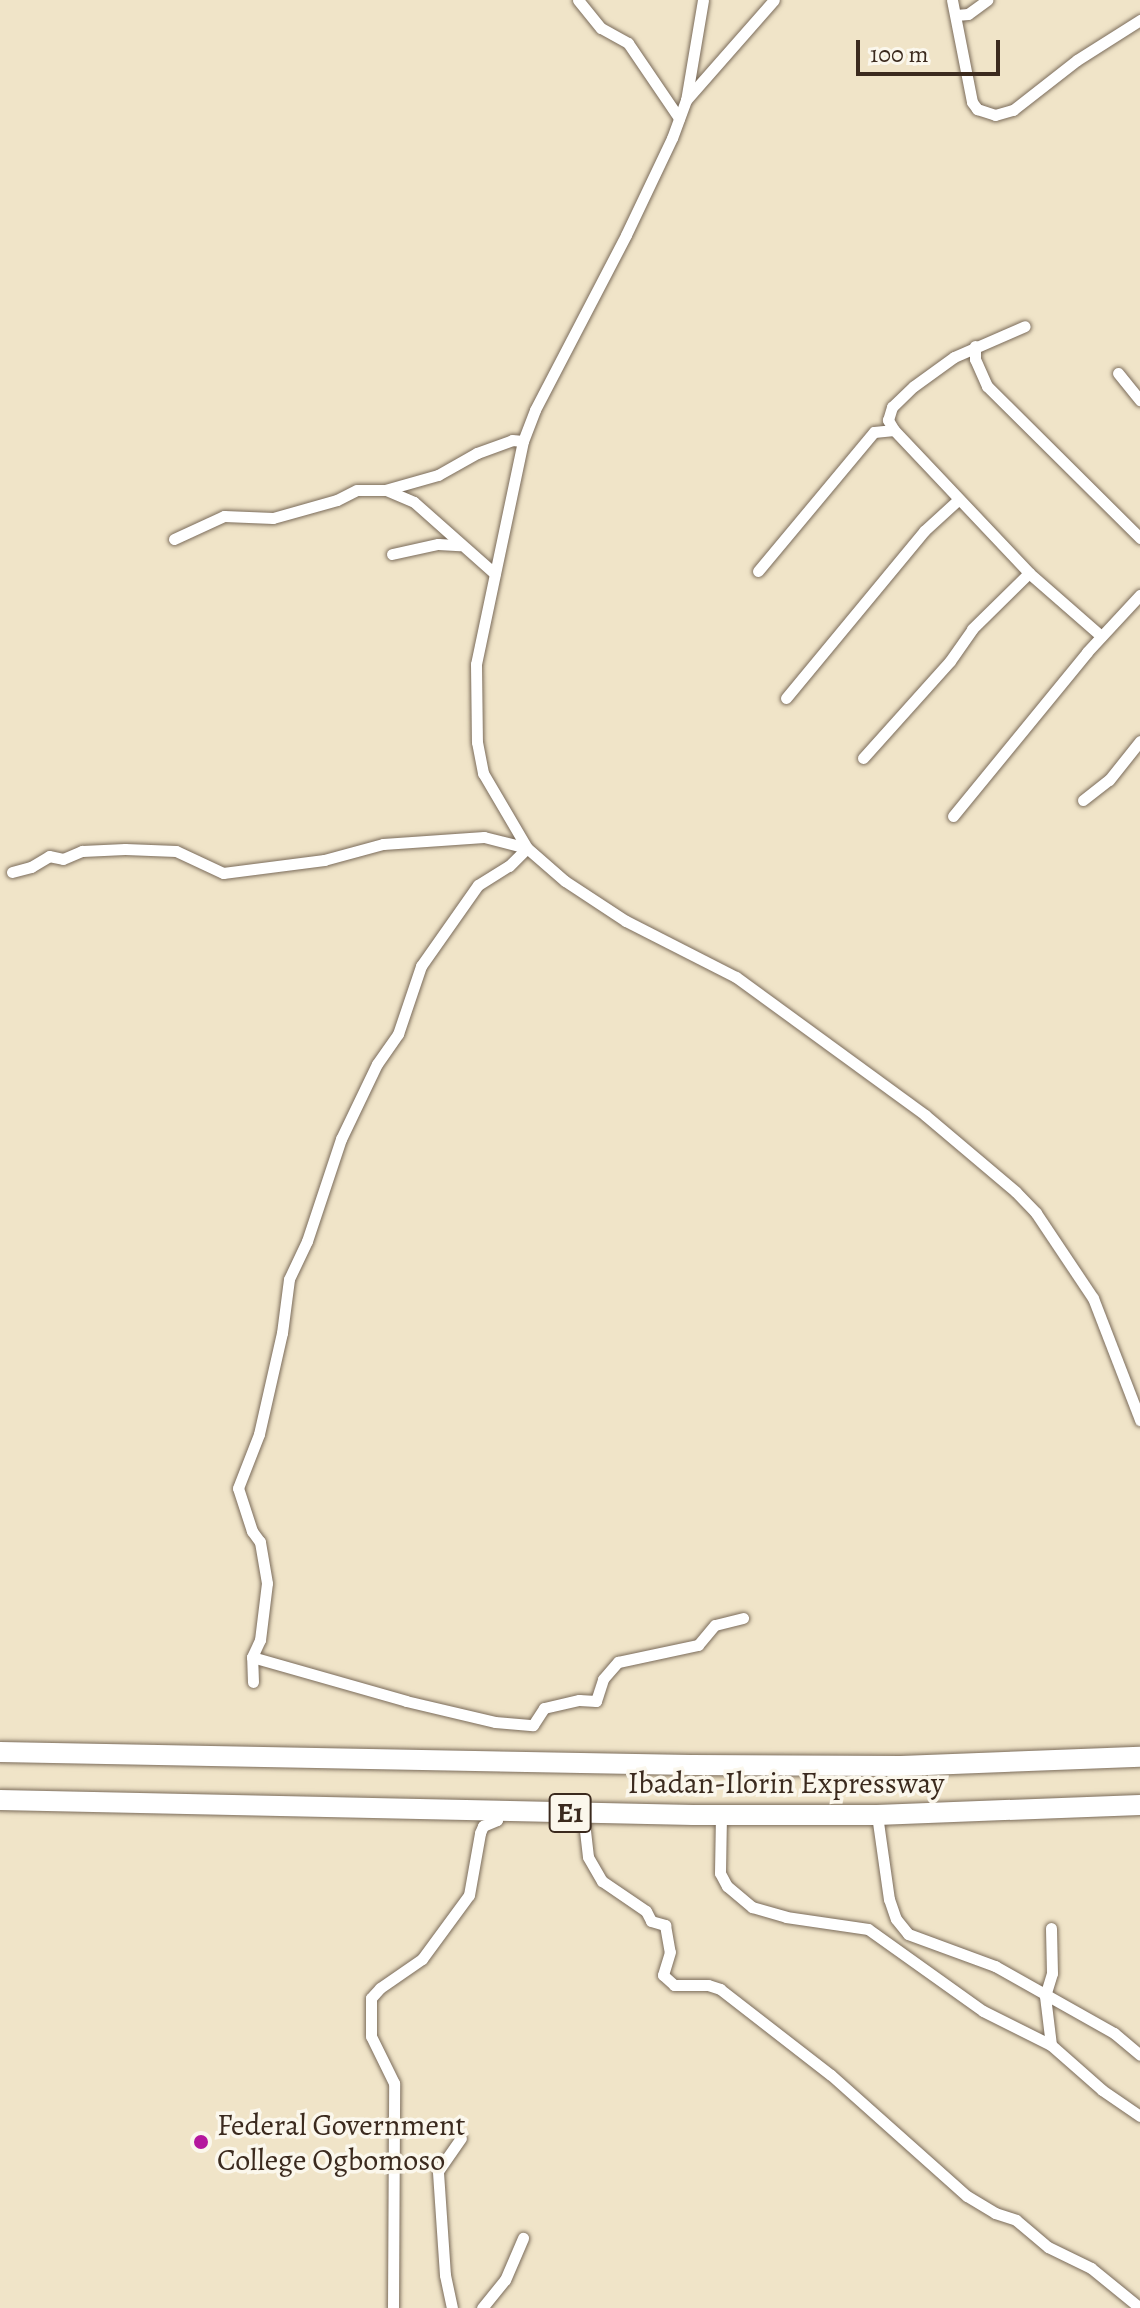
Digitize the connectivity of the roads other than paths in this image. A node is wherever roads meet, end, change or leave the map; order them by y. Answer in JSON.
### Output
{"nodes":[{"id":1,"x":578,"y":0,"type":"edge"},
{"id":2,"x":703,"y":0,"type":"edge"},
{"id":3,"x":774,"y":0,"type":"edge"},
{"id":4,"x":952,"y":0,"type":"edge"},
{"id":5,"x":987,"y":0,"type":"edge"},
{"id":6,"x":956,"y":15,"type":"junction"},
{"id":7,"x":1140,"y":20,"type":"edge"},
{"id":8,"x":686,"y":100,"type":"junction"},
{"id":9,"x":679,"y":118,"type":"junction"},
{"id":10,"x":1025,"y":326,"type":"dead end"},
{"id":11,"x":975,"y":346,"type":"junction"},
{"id":12,"x":1118,"y":373,"type":"dead end"},
{"id":13,"x":1140,"y":400,"type":"edge"},
{"id":14,"x":894,"y":430,"type":"junction"},
{"id":15,"x":523,"y":441,"type":"junction"},
{"id":16,"x":385,"y":490,"type":"junction"},
{"id":17,"x":959,"y":499,"type":"junction"},
{"id":18,"x":1140,"y":538,"type":"edge"},
{"id":19,"x":174,"y":539,"type":"dead end"},
{"id":20,"x":460,"y":545,"type":"junction"},
{"id":21,"x":392,"y":554,"type":"dead end"},
{"id":22,"x":758,"y":571,"type":"dead end"},
{"id":23,"x":1029,"y":573,"type":"junction"},
{"id":24,"x":495,"y":574,"type":"junction"},
{"id":25,"x":1140,"y":595,"type":"edge"},
{"id":26,"x":1101,"y":636,"type":"junction"},
{"id":27,"x":786,"y":698,"type":"dead end"},
{"id":28,"x":1140,"y":741,"type":"edge"},
{"id":29,"x":863,"y":758,"type":"dead end"},
{"id":30,"x":1083,"y":800,"type":"dead end"},
{"id":31,"x":953,"y":816,"type":"dead end"},
{"id":32,"x":527,"y":848,"type":"junction"},
{"id":33,"x":12,"y":872,"type":"dead end"},
{"id":34,"x":1140,"y":1420,"type":"edge"},
{"id":35,"x":743,"y":1618,"type":"dead end"},
{"id":36,"x":252,"y":1657,"type":"junction"},
{"id":37,"x":253,"y":1682,"type":"dead end"},
{"id":38,"x":0,"y":1752,"type":"edge"},
{"id":39,"x":1140,"y":1757,"type":"edge"},
{"id":40,"x":0,"y":1800,"type":"edge"},
{"id":41,"x":1140,"y":1805,"type":"edge"},
{"id":42,"x":498,"y":1811,"type":"junction"},
{"id":43,"x":583,"y":1813,"type":"junction"},
{"id":44,"x":721,"y":1815,"type":"junction"},
{"id":45,"x":877,"y":1815,"type":"junction"},
{"id":46,"x":1051,"y":1928,"type":"dead end"},
{"id":47,"x":1045,"y":1994,"type":"junction"},
{"id":48,"x":1051,"y":2045,"type":"junction"},
{"id":49,"x":1140,"y":2055,"type":"edge"},
{"id":50,"x":1140,"y":2116,"type":"edge"},
{"id":51,"x":461,"y":2138,"type":"dead end"},
{"id":52,"x":523,"y":2238,"type":"dead end"},
{"id":53,"x":393,"y":2308,"type":"edge"},
{"id":54,"x":452,"y":2308,"type":"edge"},
{"id":55,"x":482,"y":2308,"type":"edge"},
{"id":56,"x":1140,"y":2308,"type":"edge"}],
"edges":[{"from":1,"to":9,"type":"street"},
{"from":2,"to":8,"type":"street"},
{"from":3,"to":8,"type":"street"},
{"from":4,"to":6,"type":"street"},
{"from":5,"to":6,"type":"street"},
{"from":6,"to":7,"type":"street"},
{"from":8,"to":9,"type":"street"},
{"from":9,"to":15,"type":"street"},
{"from":10,"to":11,"type":"street"},
{"from":11,"to":14,"type":"street"},
{"from":11,"to":18,"type":"street"},
{"from":12,"to":13,"type":"street"},
{"from":14,"to":17,"type":"street"},
{"from":14,"to":22,"type":"street"},
{"from":15,"to":16,"type":"street"},
{"from":15,"to":24,"type":"street"},
{"from":16,"to":19,"type":"street"},
{"from":16,"to":20,"type":"street"},
{"from":17,"to":23,"type":"street"},
{"from":17,"to":27,"type":"street"},
{"from":20,"to":21,"type":"street"},
{"from":20,"to":24,"type":"street"},
{"from":23,"to":26,"type":"street"},
{"from":23,"to":29,"type":"street"},
{"from":24,"to":32,"type":"street"},
{"from":25,"to":26,"type":"street"},
{"from":26,"to":31,"type":"street"},
{"from":28,"to":30,"type":"street"},
{"from":32,"to":33,"type":"street"},
{"from":32,"to":34,"type":"street"},
{"from":32,"to":36,"type":"street"},
{"from":35,"to":36,"type":"street"},
{"from":36,"to":37,"type":"street"},
{"from":38,"to":39,"type":"highway","name":"Ibadan-Ilorin Expressway","number":"E1"},
{"from":40,"to":42,"type":"highway","name":"Ibadan-Ilorin Expressway","number":"E1"},
{"from":41,"to":45,"type":"highway","name":"Ibadan-Ilorin Expressway","number":"E1"},
{"from":42,"to":43,"type":"highway","name":"Ibadan-Ilorin Expressway","number":"E1"},
{"from":42,"to":53,"type":"street"},
{"from":43,"to":44,"type":"highway","name":"Ibadan-Ilorin Expressway","number":"E1"},
{"from":43,"to":56,"type":"street"},
{"from":44,"to":45,"type":"highway","name":"Ibadan-Ilorin Expressway","number":"E1"},
{"from":44,"to":48,"type":"street"},
{"from":45,"to":47,"type":"street"},
{"from":46,"to":47,"type":"street"},
{"from":47,"to":48,"type":"street"},
{"from":47,"to":49,"type":"street"},
{"from":48,"to":50,"type":"street"},
{"from":51,"to":54,"type":"street"},
{"from":52,"to":55,"type":"street"}]}
